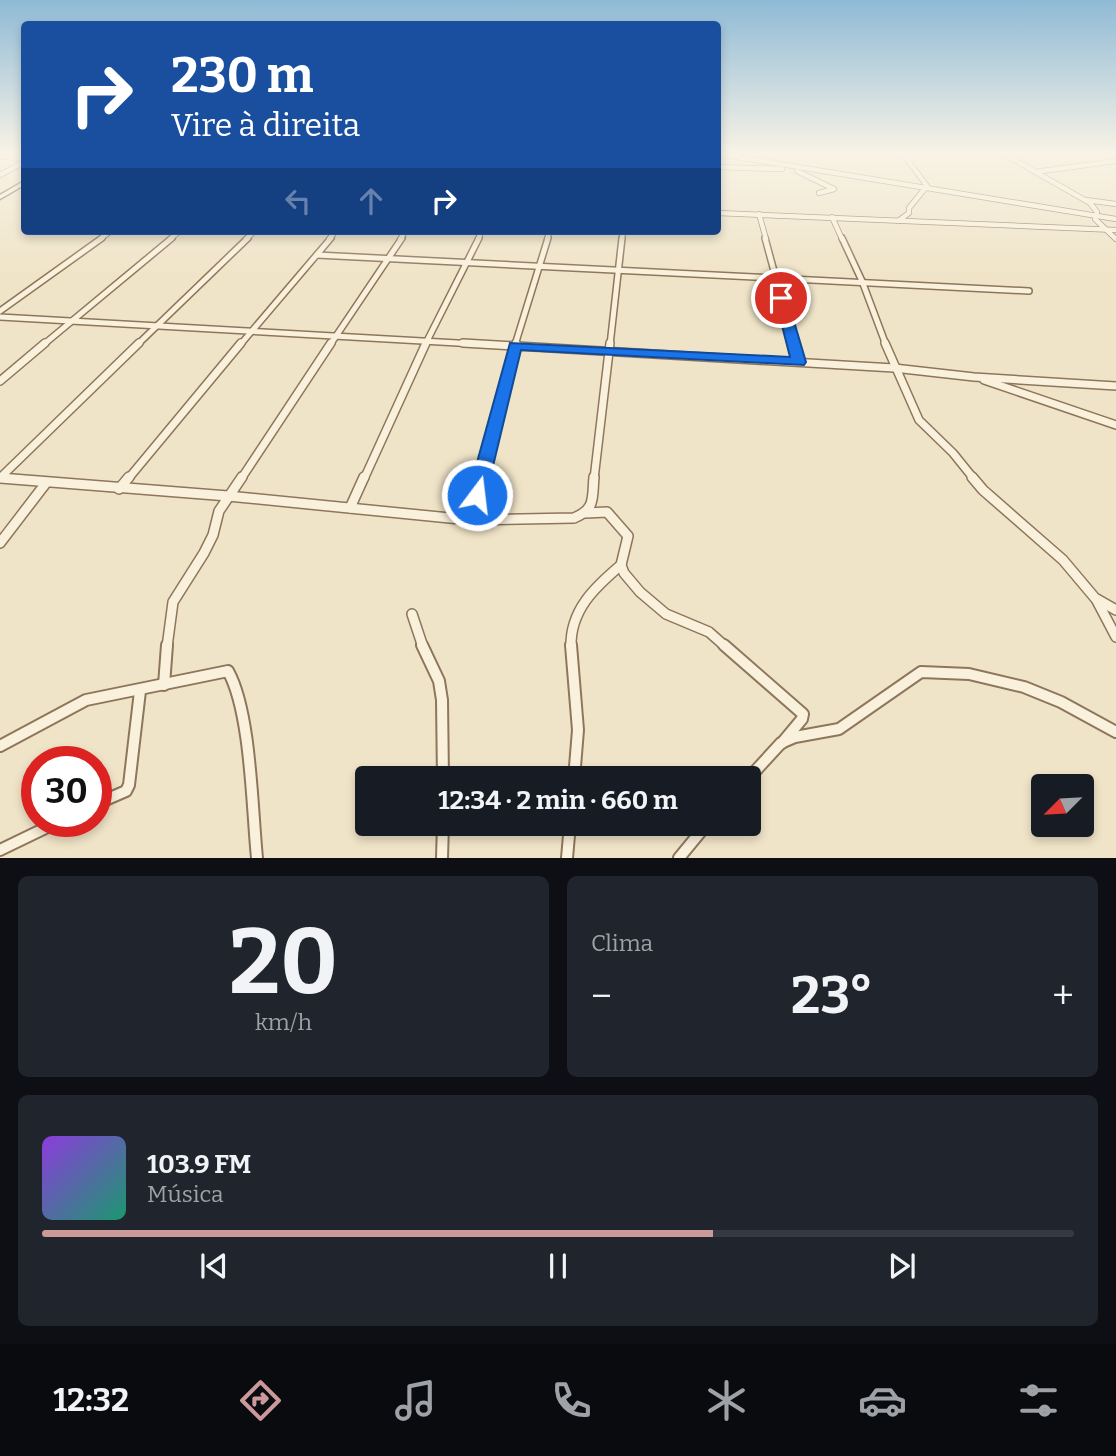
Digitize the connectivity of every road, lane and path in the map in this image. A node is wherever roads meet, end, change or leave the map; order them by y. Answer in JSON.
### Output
{"nodes":[{"id":1,"x":920,"y":194,"type":"edge"},
{"id":2,"x":961,"y":194,"type":"edge"},
{"id":3,"x":1074,"y":194,"type":"edge"},
{"id":4,"x":1085,"y":200,"type":"junction"},
{"id":5,"x":1116,"y":204,"type":"edge"},
{"id":6,"x":721,"y":213,"type":"edge"},
{"id":7,"x":909,"y":213,"type":"junction"},
{"id":8,"x":759,"y":214,"type":"junction"},
{"id":9,"x":832,"y":217,"type":"junction"},
{"id":10,"x":1096,"y":217,"type":"junction"},
{"id":11,"x":1116,"y":219,"type":"edge"},
{"id":12,"x":898,"y":221,"type":"junction"},
{"id":13,"x":927,"y":222,"type":"junction"},
{"id":14,"x":1107,"y":230,"type":"junction"},
{"id":15,"x":1116,"y":230,"type":"edge"},
{"id":16,"x":105,"y":235,"type":"edge"},
{"id":17,"x":175,"y":235,"type":"edge"},
{"id":18,"x":251,"y":235,"type":"edge"},
{"id":19,"x":333,"y":235,"type":"edge"},
{"id":20,"x":403,"y":235,"type":"edge"},
{"id":21,"x":480,"y":235,"type":"edge"},
{"id":22,"x":549,"y":235,"type":"edge"},
{"id":23,"x":623,"y":235,"type":"edge"},
{"id":24,"x":1116,"y":239,"type":"edge"},
{"id":25,"x":317,"y":255,"type":"junction"},
{"id":26,"x":388,"y":258,"type":"junction"},
{"id":27,"x":467,"y":262,"type":"junction"},
{"id":28,"x":540,"y":266,"type":"junction"},
{"id":29,"x":619,"y":270,"type":"junction"},
{"id":30,"x":775,"y":277,"type":"junction"},
{"id":31,"x":862,"y":281,"type":"junction"},
{"id":32,"x":1029,"y":291,"type":"dead end"},
{"id":33,"x":0,"y":311,"type":"edge"},
{"id":34,"x":0,"y":317,"type":"edge"},
{"id":35,"x":8,"y":317,"type":"junction"},
{"id":36,"x":74,"y":320,"type":"junction"},
{"id":37,"x":0,"y":323,"type":"edge"},
{"id":38,"x":158,"y":324,"type":"junction"},
{"id":39,"x":255,"y":330,"type":"junction"},
{"id":40,"x":338,"y":335,"type":"junction"},
{"id":41,"x":428,"y":339,"type":"junction"},
{"id":42,"x":515,"y":346,"type":"junction"},
{"id":43,"x":611,"y":351,"type":"junction"},
{"id":44,"x":799,"y":362,"type":"junction"},
{"id":45,"x":894,"y":368,"type":"junction"},
{"id":46,"x":974,"y":377,"type":"junction"},
{"id":47,"x":0,"y":381,"type":"edge"},
{"id":48,"x":1116,"y":387,"type":"edge"},
{"id":49,"x":1116,"y":425,"type":"edge"},
{"id":50,"x":0,"y":478,"type":"edge"},
{"id":51,"x":46,"y":483,"type":"junction"},
{"id":52,"x":119,"y":489,"type":"junction"},
{"id":53,"x":228,"y":496,"type":"junction"},
{"id":54,"x":350,"y":508,"type":"junction"},
{"id":55,"x":586,"y":513,"type":"junction"},
{"id":56,"x":470,"y":520,"type":"junction"},
{"id":57,"x":0,"y":543,"type":"edge"},
{"id":58,"x":621,"y":565,"type":"junction"},
{"id":59,"x":1095,"y":598,"type":"junction"},
{"id":60,"x":1116,"y":610,"type":"edge"},
{"id":61,"x":412,"y":614,"type":"dead end"},
{"id":62,"x":1116,"y":637,"type":"edge"},
{"id":63,"x":164,"y":685,"type":"junction"},
{"id":64,"x":140,"y":691,"type":"junction"},
{"id":65,"x":1116,"y":732,"type":"edge"},
{"id":66,"x":781,"y":743,"type":"junction"},
{"id":67,"x":0,"y":746,"type":"edge"},
{"id":68,"x":443,"y":766,"type":"edge"},
{"id":69,"x":575,"y":766,"type":"edge"},
{"id":70,"x":760,"y":766,"type":"edge"},
{"id":71,"x":112,"y":797,"type":"edge"},
{"id":72,"x":443,"y":836,"type":"edge"},
{"id":73,"x":569,"y":836,"type":"edge"},
{"id":74,"x":697,"y":836,"type":"edge"},
{"id":75,"x":27,"y":837,"type":"edge"},
{"id":76,"x":0,"y":850,"type":"edge"},
{"id":77,"x":257,"y":858,"type":"edge"},
{"id":78,"x":442,"y":858,"type":"edge"},
{"id":79,"x":567,"y":858,"type":"edge"},
{"id":80,"x":679,"y":858,"type":"edge"}],
"edges":[{"from":1,"to":7,"type":"street"},
{"from":2,"to":10,"type":"street"},
{"from":3,"to":4,"type":"street"},
{"from":4,"to":5,"type":"street"},
{"from":4,"to":10,"type":"street"},
{"from":6,"to":8,"type":"street"},
{"from":7,"to":12,"type":"street"},
{"from":7,"to":13,"type":"street"},
{"from":8,"to":9,"type":"street"},
{"from":8,"to":30,"type":"street"},
{"from":9,"to":12,"type":"street"},
{"from":9,"to":31,"type":"street"},
{"from":10,"to":11,"type":"street"},
{"from":10,"to":14,"type":"street"},
{"from":12,"to":13,"type":"street"},
{"from":13,"to":14,"type":"street"},
{"from":14,"to":15,"type":"street"},
{"from":14,"to":24,"type":"street"},
{"from":16,"to":33,"type":"street"},
{"from":17,"to":36,"type":"street"},
{"from":18,"to":38,"type":"street"},
{"from":19,"to":25,"type":"street"},
{"from":20,"to":26,"type":"street"},
{"from":21,"to":27,"type":"street"},
{"from":22,"to":28,"type":"street"},
{"from":23,"to":29,"type":"street"},
{"from":25,"to":26,"type":"street"},
{"from":25,"to":39,"type":"street"},
{"from":26,"to":27,"type":"street"},
{"from":26,"to":40,"type":"street"},
{"from":27,"to":28,"type":"street"},
{"from":27,"to":41,"type":"street"},
{"from":28,"to":29,"type":"street"},
{"from":28,"to":42,"type":"street"},
{"from":29,"to":30,"type":"street"},
{"from":29,"to":43,"type":"street"},
{"from":30,"to":31,"type":"street"},
{"from":30,"to":44,"type":"street"},
{"from":31,"to":32,"type":"street"},
{"from":31,"to":45,"type":"street"},
{"from":34,"to":35,"type":"street"},
{"from":35,"to":36,"type":"street"},
{"from":35,"to":37,"type":"street"},
{"from":36,"to":38,"type":"street"},
{"from":36,"to":47,"type":"street"},
{"from":38,"to":39,"type":"street"},
{"from":38,"to":50,"type":"street"},
{"from":39,"to":40,"type":"street"},
{"from":39,"to":52,"type":"street"},
{"from":40,"to":41,"type":"street"},
{"from":40,"to":53,"type":"street"},
{"from":41,"to":42,"type":"street"},
{"from":41,"to":54,"type":"street"},
{"from":42,"to":43,"type":"street"},
{"from":42,"to":56,"type":"street"},
{"from":43,"to":44,"type":"street"},
{"from":43,"to":55,"type":"street"},
{"from":44,"to":45,"type":"street"},
{"from":45,"to":46,"type":"street"},
{"from":45,"to":59,"type":"street"},
{"from":46,"to":48,"type":"street"},
{"from":46,"to":49,"type":"street"},
{"from":50,"to":51,"type":"street"},
{"from":51,"to":52,"type":"street"},
{"from":51,"to":57,"type":"street"},
{"from":52,"to":53,"type":"street"},
{"from":53,"to":54,"type":"street"},
{"from":53,"to":63,"type":"street"},
{"from":54,"to":56,"type":"street"},
{"from":55,"to":56,"type":"street"},
{"from":55,"to":58,"type":"street"},
{"from":58,"to":66,"type":"street"},
{"from":58,"to":69,"type":"street"},
{"from":59,"to":60,"type":"street"},
{"from":59,"to":62,"type":"street"},
{"from":61,"to":68,"type":"street"},
{"from":63,"to":64,"type":"street"},
{"from":63,"to":77,"type":"street"},
{"from":64,"to":67,"type":"street"},
{"from":64,"to":71,"type":"street"},
{"from":65,"to":66,"type":"street"},
{"from":66,"to":70,"type":"street"},
{"from":72,"to":78,"type":"street"},
{"from":73,"to":79,"type":"street"},
{"from":74,"to":80,"type":"street"},
{"from":75,"to":76,"type":"street"}]}
